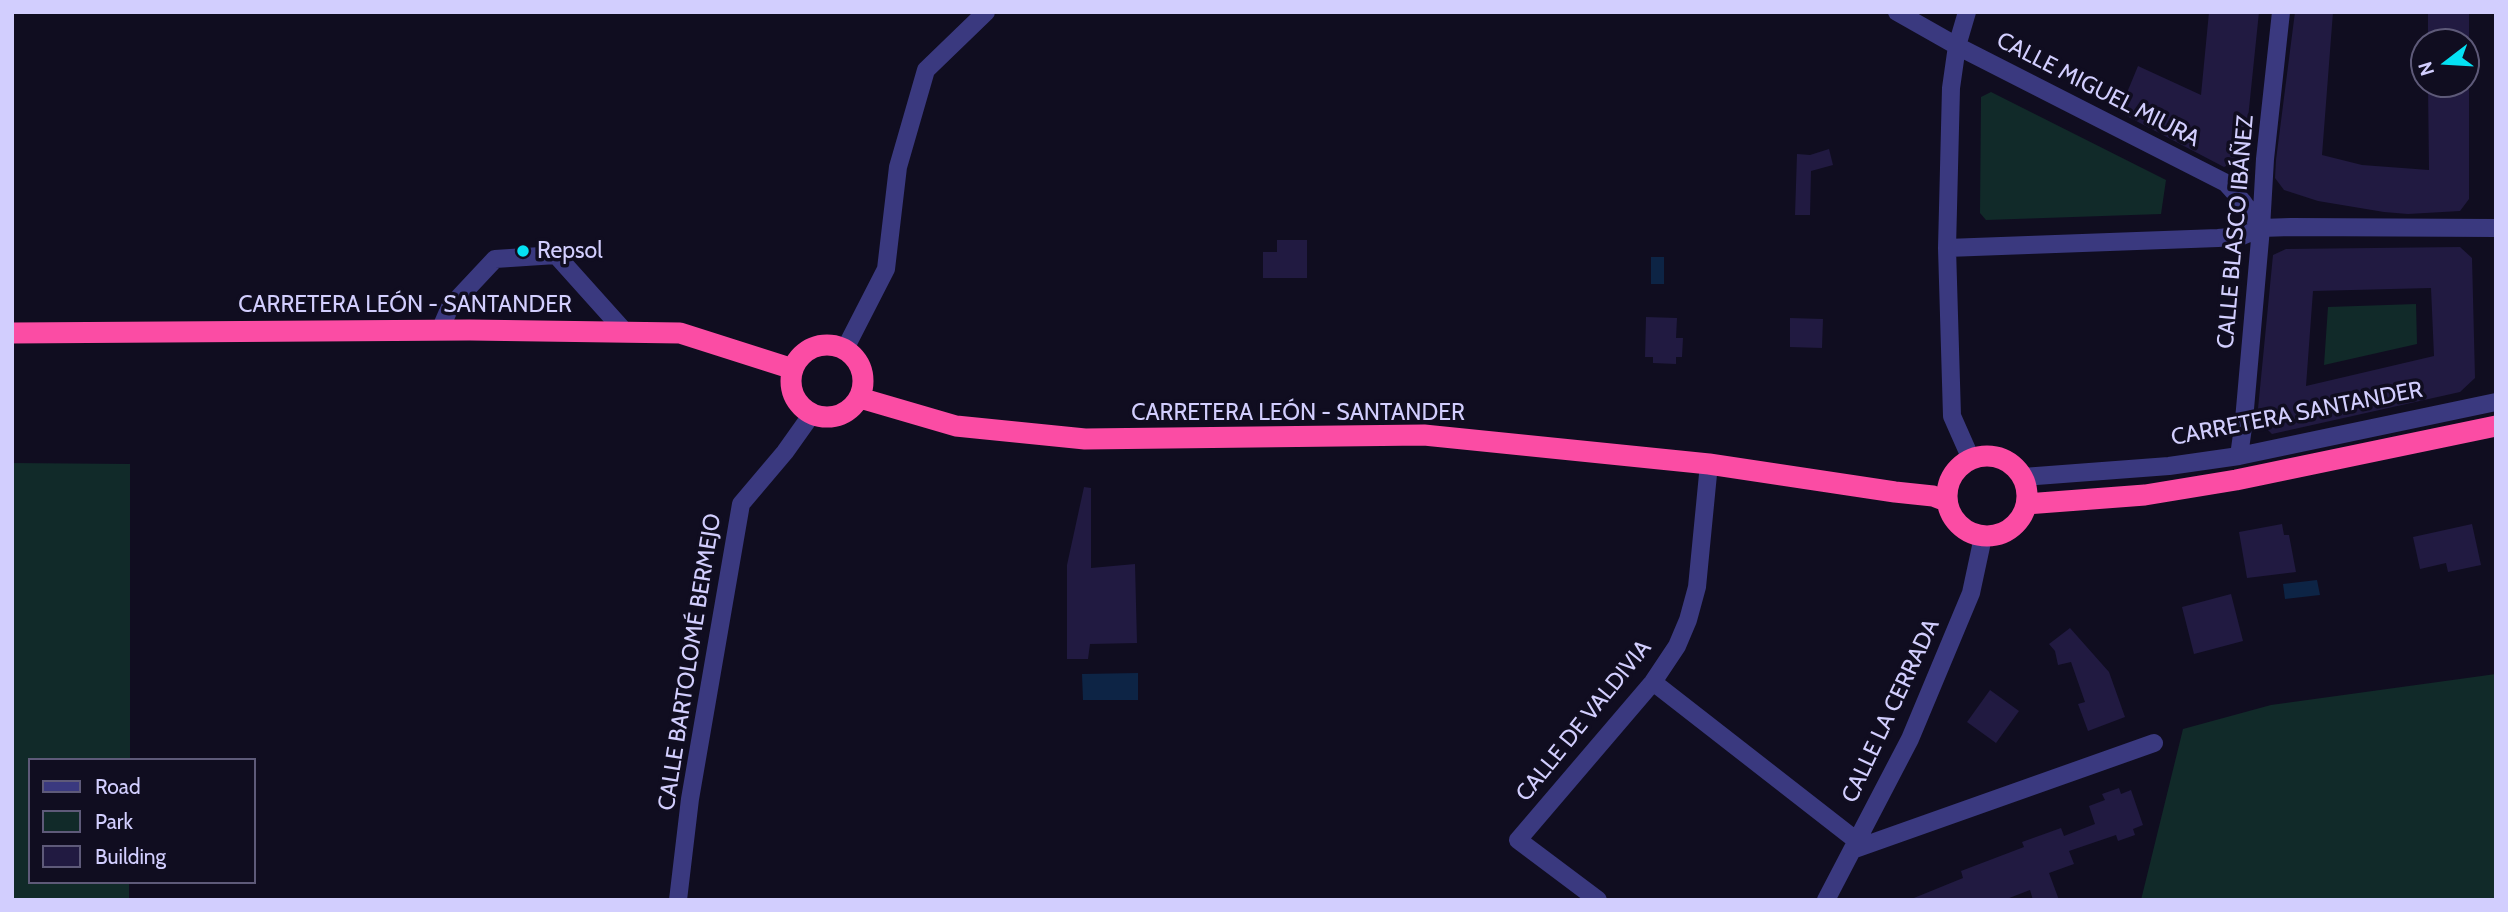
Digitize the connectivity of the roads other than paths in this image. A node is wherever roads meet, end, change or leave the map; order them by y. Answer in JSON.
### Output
{"nodes":[{"id":1,"x":986,"y":12,"type":"edge"},
{"id":2,"x":1897,"y":12,"type":"edge"},
{"id":3,"x":1967,"y":12,"type":"edge"},
{"id":4,"x":2281,"y":12,"type":"edge"},
{"id":5,"x":1957,"y":46,"type":"junction"},
{"id":6,"x":2261,"y":228,"type":"junction"},
{"id":7,"x":2496,"y":228,"type":"edge"},
{"id":8,"x":1947,"y":248,"type":"junction"},
{"id":9,"x":440,"y":330,"type":"junction"},
{"id":10,"x":12,"y":333,"type":"edge"},
{"id":11,"x":626,"y":333,"type":"junction"},
{"id":12,"x":845,"y":349,"type":"junction"},
{"id":13,"x":793,"y":369,"type":"junction"},
{"id":14,"x":860,"y":398,"type":"junction"},
{"id":15,"x":2496,"y":402,"type":"edge"},
{"id":16,"x":812,"y":414,"type":"junction"},
{"id":17,"x":2496,"y":426,"type":"edge"},
{"id":18,"x":2239,"y":456,"type":"junction"},
{"id":19,"x":1971,"y":459,"type":"junction"},
{"id":20,"x":1709,"y":464,"type":"junction"},
{"id":21,"x":2023,"y":477,"type":"junction"},
{"id":22,"x":1946,"y":501,"type":"junction"},
{"id":23,"x":2026,"y":504,"type":"junction"},
{"id":24,"x":1983,"y":537,"type":"junction"},
{"id":25,"x":1653,"y":682,"type":"junction"},
{"id":26,"x":2154,"y":743,"type":"dead end"},
{"id":27,"x":1854,"y":845,"type":"junction"},
{"id":28,"x":678,"y":900,"type":"edge"},
{"id":29,"x":1598,"y":900,"type":"edge"},
{"id":30,"x":1826,"y":900,"type":"edge"}],
"edges":[{"from":1,"to":12,"type":"street"},
{"from":2,"to":5,"type":"street","name":"CALLE MIGUEL MIURA"},
{"from":3,"to":5,"type":"street"},
{"from":4,"to":6,"type":"street","name":"CALLE BLASCO IBÁÑEZ"},
{"from":5,"to":6,"type":"street","name":"CALLE MIGUEL MIURA"},
{"from":5,"to":8,"type":"street"},
{"from":6,"to":7,"type":"street"},
{"from":6,"to":8,"type":"street"},
{"from":6,"to":18,"type":"street","name":"CALLE BLASCO IBÁÑEZ"},
{"from":8,"to":19,"type":"street"},
{"from":9,"to":10,"type":"highway","name":"CARRETERA LEÓN - SANTANDER"},
{"from":9,"to":11,"type":"highway","name":"CARRETERA LEÓN - SANTANDER"},
{"from":9,"to":11,"type":"street"},
{"from":11,"to":13,"type":"highway","name":"CARRETERA LEÓN - SANTANDER"},
{"from":12,"to":13,"type":"highway"},
{"from":12,"to":14,"type":"highway"},
{"from":13,"to":16,"type":"highway"},
{"from":14,"to":16,"type":"highway"},
{"from":14,"to":20,"type":"highway","name":"CARRETERA LEÓN - SANTANDER"},
{"from":15,"to":18,"type":"street","name":"CARRETERA SANTANDER"},
{"from":16,"to":28,"type":"street","name":"CALLE BARTOLOMÉ BERMEJO"},
{"from":17,"to":23,"type":"highway"},
{"from":18,"to":21,"type":"street","name":"CARRETERA SANTANDER"},
{"from":19,"to":21,"type":"highway"},
{"from":19,"to":22,"type":"highway"},
{"from":20,"to":22,"type":"highway","name":"CARRETERA LEÓN - SANTANDER"},
{"from":20,"to":25,"type":"street","name":"CALLE DE VALDIVIA"},
{"from":21,"to":23,"type":"highway"},
{"from":22,"to":24,"type":"highway"},
{"from":23,"to":24,"type":"highway"},
{"from":24,"to":27,"type":"street","name":"CALLE LA CERRADA"},
{"from":25,"to":27,"type":"street"},
{"from":25,"to":29,"type":"street","name":"CALLE DE VALDIVIA"},
{"from":26,"to":27,"type":"street"},
{"from":27,"to":30,"type":"street","name":"CALLE LA CERRADA"}]}
